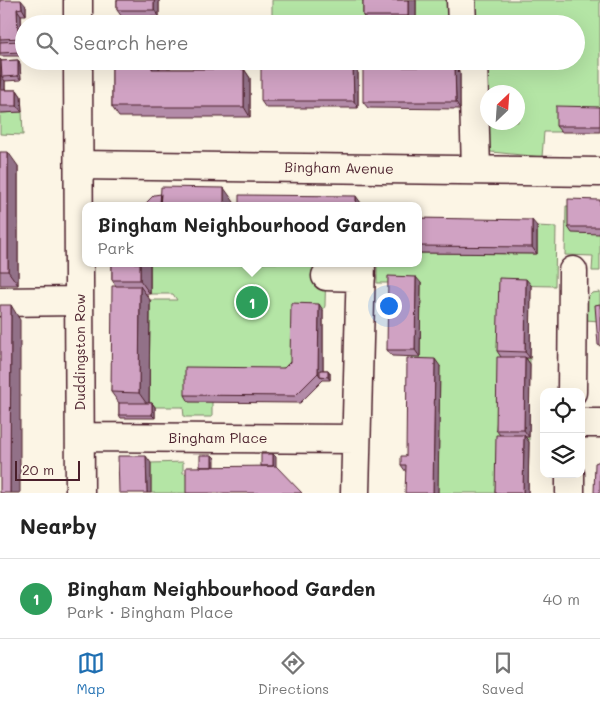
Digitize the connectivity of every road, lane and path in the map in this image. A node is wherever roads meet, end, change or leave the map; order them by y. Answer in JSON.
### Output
{"nodes":[{"id":1,"x":78,"y":0,"type":"edge"},
{"id":2,"x":460,"y":0,"type":"edge"},
{"id":3,"x":78,"y":15,"type":"edge"},
{"id":4,"x":461,"y":15,"type":"edge"},
{"id":5,"x":78,"y":70,"type":"edge"},
{"id":6,"x":473,"y":70,"type":"edge"},
{"id":7,"x":79,"y":165,"type":"junction"},
{"id":8,"x":476,"y":170,"type":"junction"},
{"id":9,"x":600,"y":172,"type":"edge"},
{"id":10,"x":361,"y":270,"type":"edge"},
{"id":11,"x":573,"y":271,"type":"dead end"},
{"id":12,"x":326,"y":276,"type":"dead end"},
{"id":13,"x":80,"y":301,"type":"junction"},
{"id":14,"x":0,"y":302,"type":"edge"},
{"id":15,"x":572,"y":388,"type":"edge"},
{"id":16,"x":585,"y":423,"type":"edge"},
{"id":17,"x":600,"y":423,"type":"edge"},
{"id":18,"x":80,"y":437,"type":"junction"},
{"id":19,"x":356,"y":439,"type":"junction"},
{"id":20,"x":570,"y":478,"type":"edge"},
{"id":21,"x":80,"y":493,"type":"edge"},
{"id":22,"x":355,"y":493,"type":"edge"},
{"id":23,"x":570,"y":493,"type":"edge"}],
"edges":[{"from":1,"to":3,"type":"street"},
{"from":2,"to":4,"type":"street"},
{"from":5,"to":7,"type":"street","name":"Duddingston Row"},
{"from":6,"to":8,"type":"street"},
{"from":7,"to":8,"type":"street","name":"Bingham Avenue"},
{"from":7,"to":13,"type":"street","name":"Duddingston Row"},
{"from":8,"to":9,"type":"street","name":"Bingham Avenue"},
{"from":10,"to":12,"type":"street"},
{"from":10,"to":19,"type":"street"},
{"from":11,"to":15,"type":"street"},
{"from":13,"to":14,"type":"street"},
{"from":13,"to":18,"type":"street","name":"Duddingston Row"},
{"from":16,"to":17,"type":"street"},
{"from":18,"to":19,"type":"street","name":"Bingham Place"},
{"from":18,"to":21,"type":"street","name":"Duddingston Row"},
{"from":19,"to":22,"type":"street"},
{"from":20,"to":23,"type":"street"}]}
